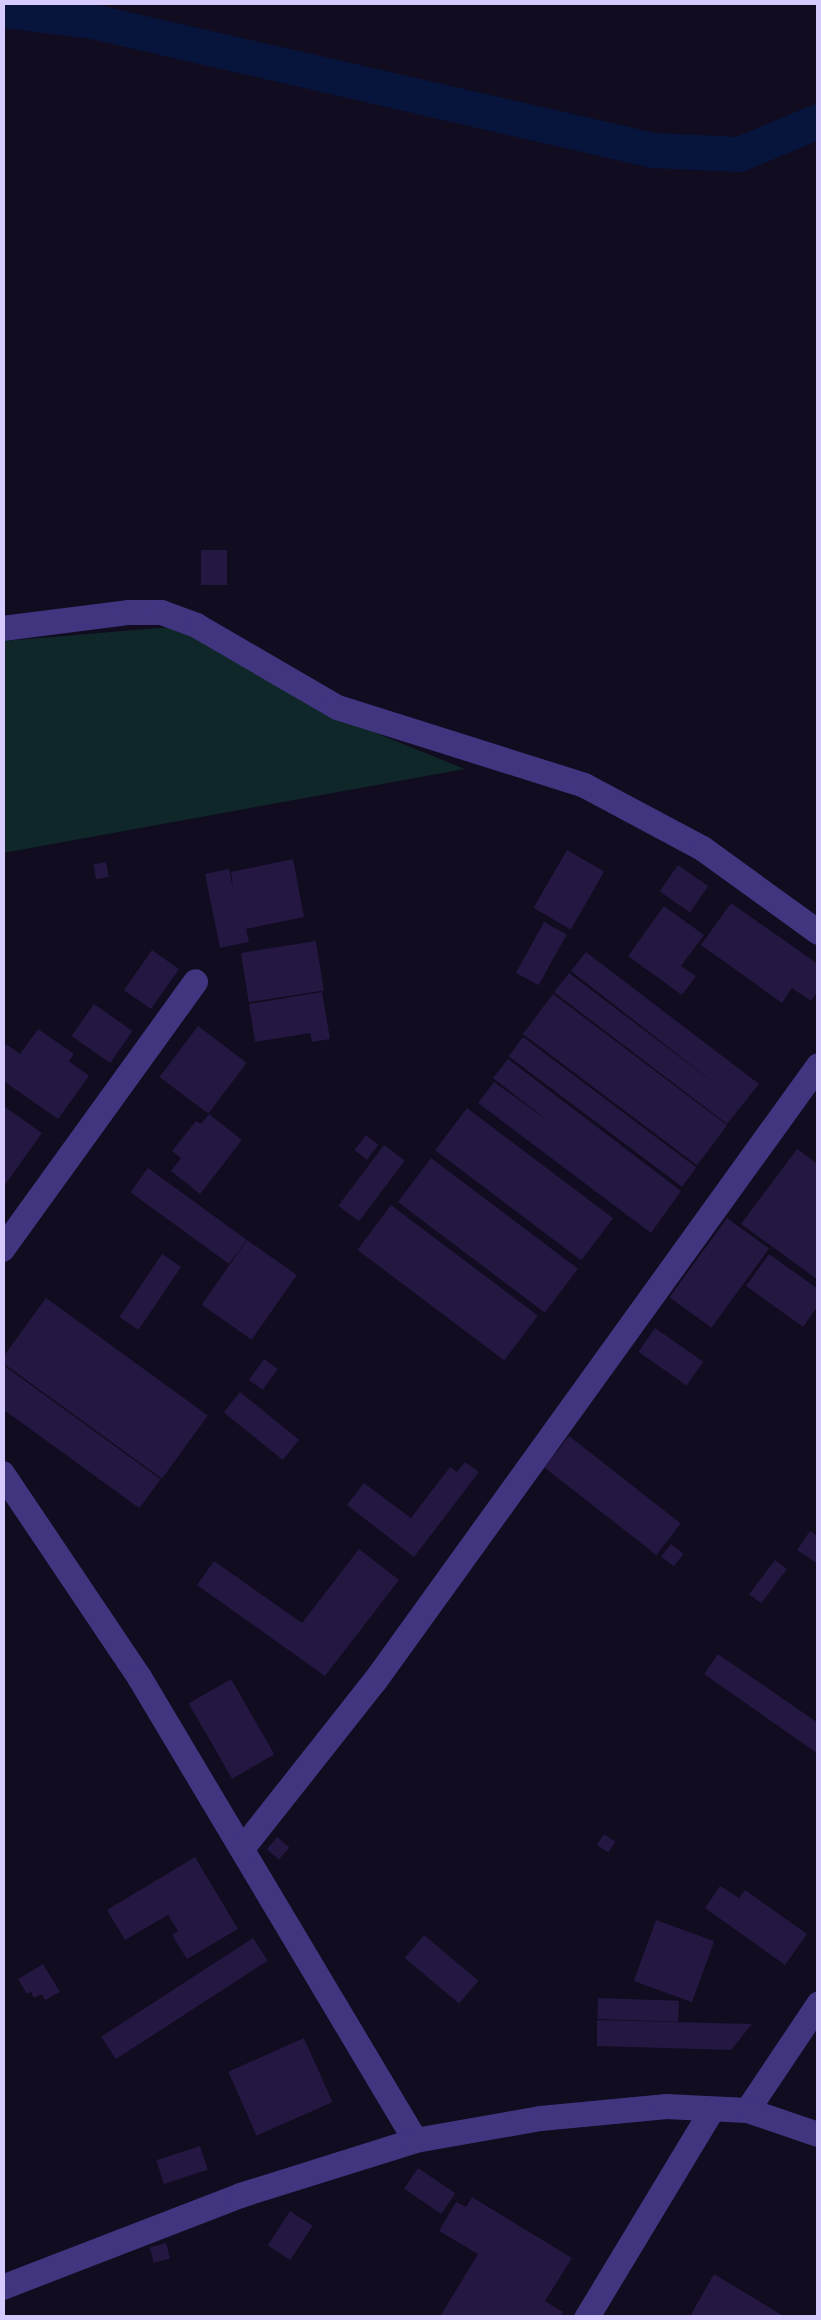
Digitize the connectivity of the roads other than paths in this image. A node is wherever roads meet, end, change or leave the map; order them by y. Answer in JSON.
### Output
{"nodes":[{"id":1,"x":2,"y":628,"type":"edge"},
{"id":2,"x":818,"y":932,"type":"edge"},
{"id":3,"x":195,"y":981,"type":"dead end"},
{"id":4,"x":818,"y":1065,"type":"edge"},
{"id":5,"x":2,"y":1248,"type":"edge"},
{"id":6,"x":2,"y":1474,"type":"edge"},
{"id":7,"x":243,"y":1847,"type":"junction"},
{"id":8,"x":818,"y":2004,"type":"edge"},
{"id":9,"x":712,"y":2109,"type":"junction"},
{"id":10,"x":747,"y":2110,"type":"junction"},
{"id":11,"x":818,"y":2134,"type":"edge"},
{"id":12,"x":415,"y":2140,"type":"junction"},
{"id":13,"x":2,"y":2288,"type":"edge"},
{"id":14,"x":586,"y":2318,"type":"edge"}],
"edges":[{"from":1,"to":2,"type":"street"},
{"from":3,"to":5,"type":"street"},
{"from":4,"to":7,"type":"street"},
{"from":6,"to":7,"type":"street"},
{"from":7,"to":12,"type":"street"},
{"from":8,"to":10,"type":"street"},
{"from":9,"to":10,"type":"street"},
{"from":9,"to":12,"type":"street"},
{"from":9,"to":14,"type":"street"},
{"from":10,"to":11,"type":"street"},
{"from":12,"to":13,"type":"street"}]}
